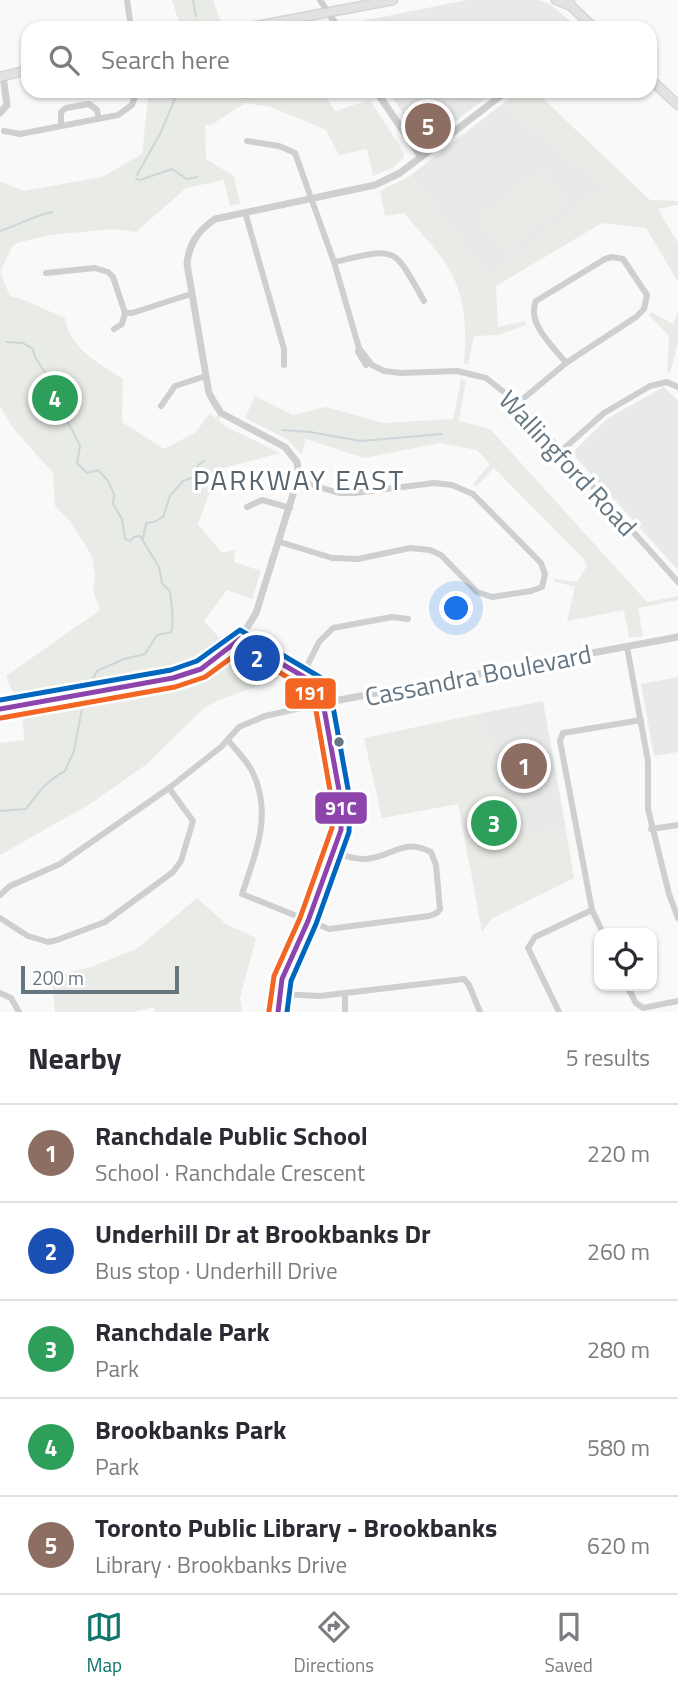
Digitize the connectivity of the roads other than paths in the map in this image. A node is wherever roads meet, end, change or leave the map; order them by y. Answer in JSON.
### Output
{"nodes":[{"id":1,"x":127,"y":0,"type":"edge"},
{"id":2,"x":320,"y":0,"type":"edge"},
{"id":3,"x":393,"y":0,"type":"edge"},
{"id":4,"x":556,"y":0,"type":"edge"},
{"id":5,"x":570,"y":3,"type":"edge"},
{"id":6,"x":328,"y":12,"type":"junction"},
{"id":7,"x":130,"y":21,"type":"edge"},
{"id":8,"x":281,"y":21,"type":"edge"},
{"id":9,"x":334,"y":21,"type":"edge"},
{"id":10,"x":586,"y":21,"type":"edge"},
{"id":11,"x":0,"y":66,"type":"edge"},
{"id":12,"x":21,"y":72,"type":"edge"},
{"id":13,"x":1,"y":76,"type":"edge"},
{"id":14,"x":657,"y":86,"type":"edge"},
{"id":15,"x":136,"y":98,"type":"edge"},
{"id":16,"x":381,"y":98,"type":"edge"},
{"id":17,"x":498,"y":98,"type":"edge"},
{"id":18,"x":678,"y":105,"type":"edge"},
{"id":19,"x":0,"y":113,"type":"edge"},
{"id":20,"x":99,"y":118,"type":"junction"},
{"id":21,"x":61,"y":126,"type":"junction"},
{"id":22,"x":4,"y":131,"type":"dead end"},
{"id":23,"x":247,"y":141,"type":"dead end"},
{"id":24,"x":421,"y":157,"type":"junction"},
{"id":25,"x":311,"y":198,"type":"junction"},
{"id":26,"x":245,"y":212,"type":"junction"},
{"id":27,"x":334,"y":262,"type":"junction"},
{"id":28,"x":46,"y":273,"type":"dead end"},
{"id":29,"x":191,"y":294,"type":"junction"},
{"id":30,"x":424,"y":301,"type":"dead end"},
{"id":31,"x":125,"y":313,"type":"junction"},
{"id":32,"x":114,"y":329,"type":"dead end"},
{"id":33,"x":566,"y":363,"type":"junction"},
{"id":34,"x":284,"y":365,"type":"dead end"},
{"id":35,"x":206,"y":376,"type":"junction"},
{"id":36,"x":678,"y":387,"type":"edge"},
{"id":37,"x":518,"y":403,"type":"junction"},
{"id":38,"x":161,"y":406,"type":"dead end"},
{"id":39,"x":560,"y":452,"type":"junction"},
{"id":40,"x":299,"y":481,"type":"junction"},
{"id":41,"x":247,"y":507,"type":"dead end"},
{"id":42,"x":290,"y":508,"type":"junction"},
{"id":43,"x":280,"y":542,"type":"junction"},
{"id":44,"x":678,"y":582,"type":"edge"},
{"id":45,"x":408,"y":619,"type":"dead end"},
{"id":46,"x":678,"y":637,"type":"edge"},
{"id":47,"x":240,"y":639,"type":"junction"},
{"id":48,"x":627,"y":647,"type":"junction"},
{"id":49,"x":228,"y":650,"type":"junction"},
{"id":50,"x":258,"y":650,"type":"junction"},
{"id":51,"x":303,"y":674,"type":"junction"},
{"id":52,"x":323,"y":703,"type":"junction"},
{"id":53,"x":0,"y":709,"type":"edge"},
{"id":54,"x":641,"y":720,"type":"junction"},
{"id":55,"x":228,"y":740,"type":"junction"},
{"id":56,"x":169,"y":788,"type":"junction"},
{"id":57,"x":678,"y":825,"type":"edge"},
{"id":58,"x":651,"y":829,"type":"junction"},
{"id":59,"x":333,"y":852,"type":"junction"},
{"id":60,"x":0,"y":895,"type":"edge"},
{"id":61,"x":678,"y":895,"type":"edge"},
{"id":62,"x":670,"y":898,"type":"junction"},
{"id":63,"x":592,"y":910,"type":"junction"},
{"id":64,"x":0,"y":918,"type":"edge"},
{"id":65,"x":678,"y":918,"type":"edge"},
{"id":66,"x":308,"y":921,"type":"junction"},
{"id":67,"x":601,"y":928,"type":"edge"},
{"id":68,"x":630,"y":991,"type":"edge"},
{"id":69,"x":0,"y":993,"type":"edge"},
{"id":70,"x":345,"y":993,"type":"junction"},
{"id":71,"x":279,"y":994,"type":"junction"},
{"id":72,"x":678,"y":1000,"type":"edge"},
{"id":73,"x":19,"y":1012,"type":"edge"},
{"id":74,"x":278,"y":1012,"type":"edge"},
{"id":75,"x":345,"y":1012,"type":"edge"},
{"id":76,"x":480,"y":1012,"type":"edge"},
{"id":77,"x":559,"y":1012,"type":"edge"}],
"edges":[{"from":1,"to":7,"type":"street"},
{"from":2,"to":6,"type":"street"},
{"from":3,"to":6,"type":"main road"},
{"from":4,"to":5,"type":"main road"},
{"from":5,"to":10,"type":"main road"},
{"from":6,"to":8,"type":"main road"},
{"from":6,"to":9,"type":"street"},
{"from":11,"to":13,"type":"street"},
{"from":12,"to":13,"type":"main road"},
{"from":13,"to":19,"type":"street"},
{"from":14,"to":18,"type":"main road"},
{"from":15,"to":20,"type":"street"},
{"from":16,"to":24,"type":"street"},
{"from":17,"to":24,"type":"street"},
{"from":20,"to":21,"type":"street"},
{"from":20,"to":21,"type":"street"},
{"from":21,"to":22,"type":"street"},
{"from":23,"to":25,"type":"street","name":"Wallingford Road"},
{"from":24,"to":25,"type":"street"},
{"from":25,"to":26,"type":"street"},
{"from":25,"to":27,"type":"street","name":"Wallingford Road"},
{"from":26,"to":29,"type":"street"},
{"from":26,"to":34,"type":"street"},
{"from":27,"to":30,"type":"street"},
{"from":27,"to":37,"type":"street","name":"Wallingford Road"},
{"from":28,"to":31,"type":"street"},
{"from":29,"to":31,"type":"street"},
{"from":29,"to":35,"type":"street"},
{"from":31,"to":32,"type":"street"},
{"from":33,"to":33,"type":"street"},
{"from":33,"to":37,"type":"street"},
{"from":35,"to":38,"type":"street"},
{"from":35,"to":40,"type":"street"},
{"from":36,"to":39,"type":"street"},
{"from":37,"to":39,"type":"street","name":"Wallingford Road"},
{"from":39,"to":44,"type":"street","name":"Wallingford Road"},
{"from":40,"to":42,"type":"street"},
{"from":40,"to":43,"type":"street"},
{"from":41,"to":42,"type":"street"},
{"from":42,"to":43,"type":"street"},
{"from":43,"to":47,"type":"street"},
{"from":45,"to":51,"type":"street"},
{"from":46,"to":48,"type":"street","name":"Cassandra Boulevard"},
{"from":47,"to":49,"type":"street"},
{"from":47,"to":50,"type":"street"},
{"from":48,"to":52,"type":"street","name":"Cassandra Boulevard"},
{"from":48,"to":54,"type":"street"},
{"from":49,"to":50,"type":"street"},
{"from":49,"to":53,"type":"street"},
{"from":50,"to":51,"type":"street"},
{"from":51,"to":52,"type":"street"},
{"from":52,"to":55,"type":"street","name":"Cassandra Boulevard"},
{"from":52,"to":59,"type":"street"},
{"from":54,"to":58,"type":"street"},
{"from":54,"to":63,"type":"street"},
{"from":55,"to":56,"type":"street","name":"Cassandra Boulevard"},
{"from":55,"to":66,"type":"street"},
{"from":56,"to":60,"type":"street","name":"Cassandra Boulevard"},
{"from":56,"to":64,"type":"street"},
{"from":57,"to":58,"type":"street"},
{"from":58,"to":62,"type":"street"},
{"from":59,"to":66,"type":"street"},
{"from":59,"to":66,"type":"street"},
{"from":61,"to":62,"type":"street"},
{"from":62,"to":65,"type":"street"},
{"from":63,"to":67,"type":"street"},
{"from":63,"to":77,"type":"street"},
{"from":66,"to":71,"type":"street"},
{"from":68,"to":72,"type":"street"},
{"from":69,"to":73,"type":"street"},
{"from":70,"to":71,"type":"street"},
{"from":70,"to":75,"type":"street"},
{"from":70,"to":76,"type":"street"},
{"from":71,"to":74,"type":"street"}]}
